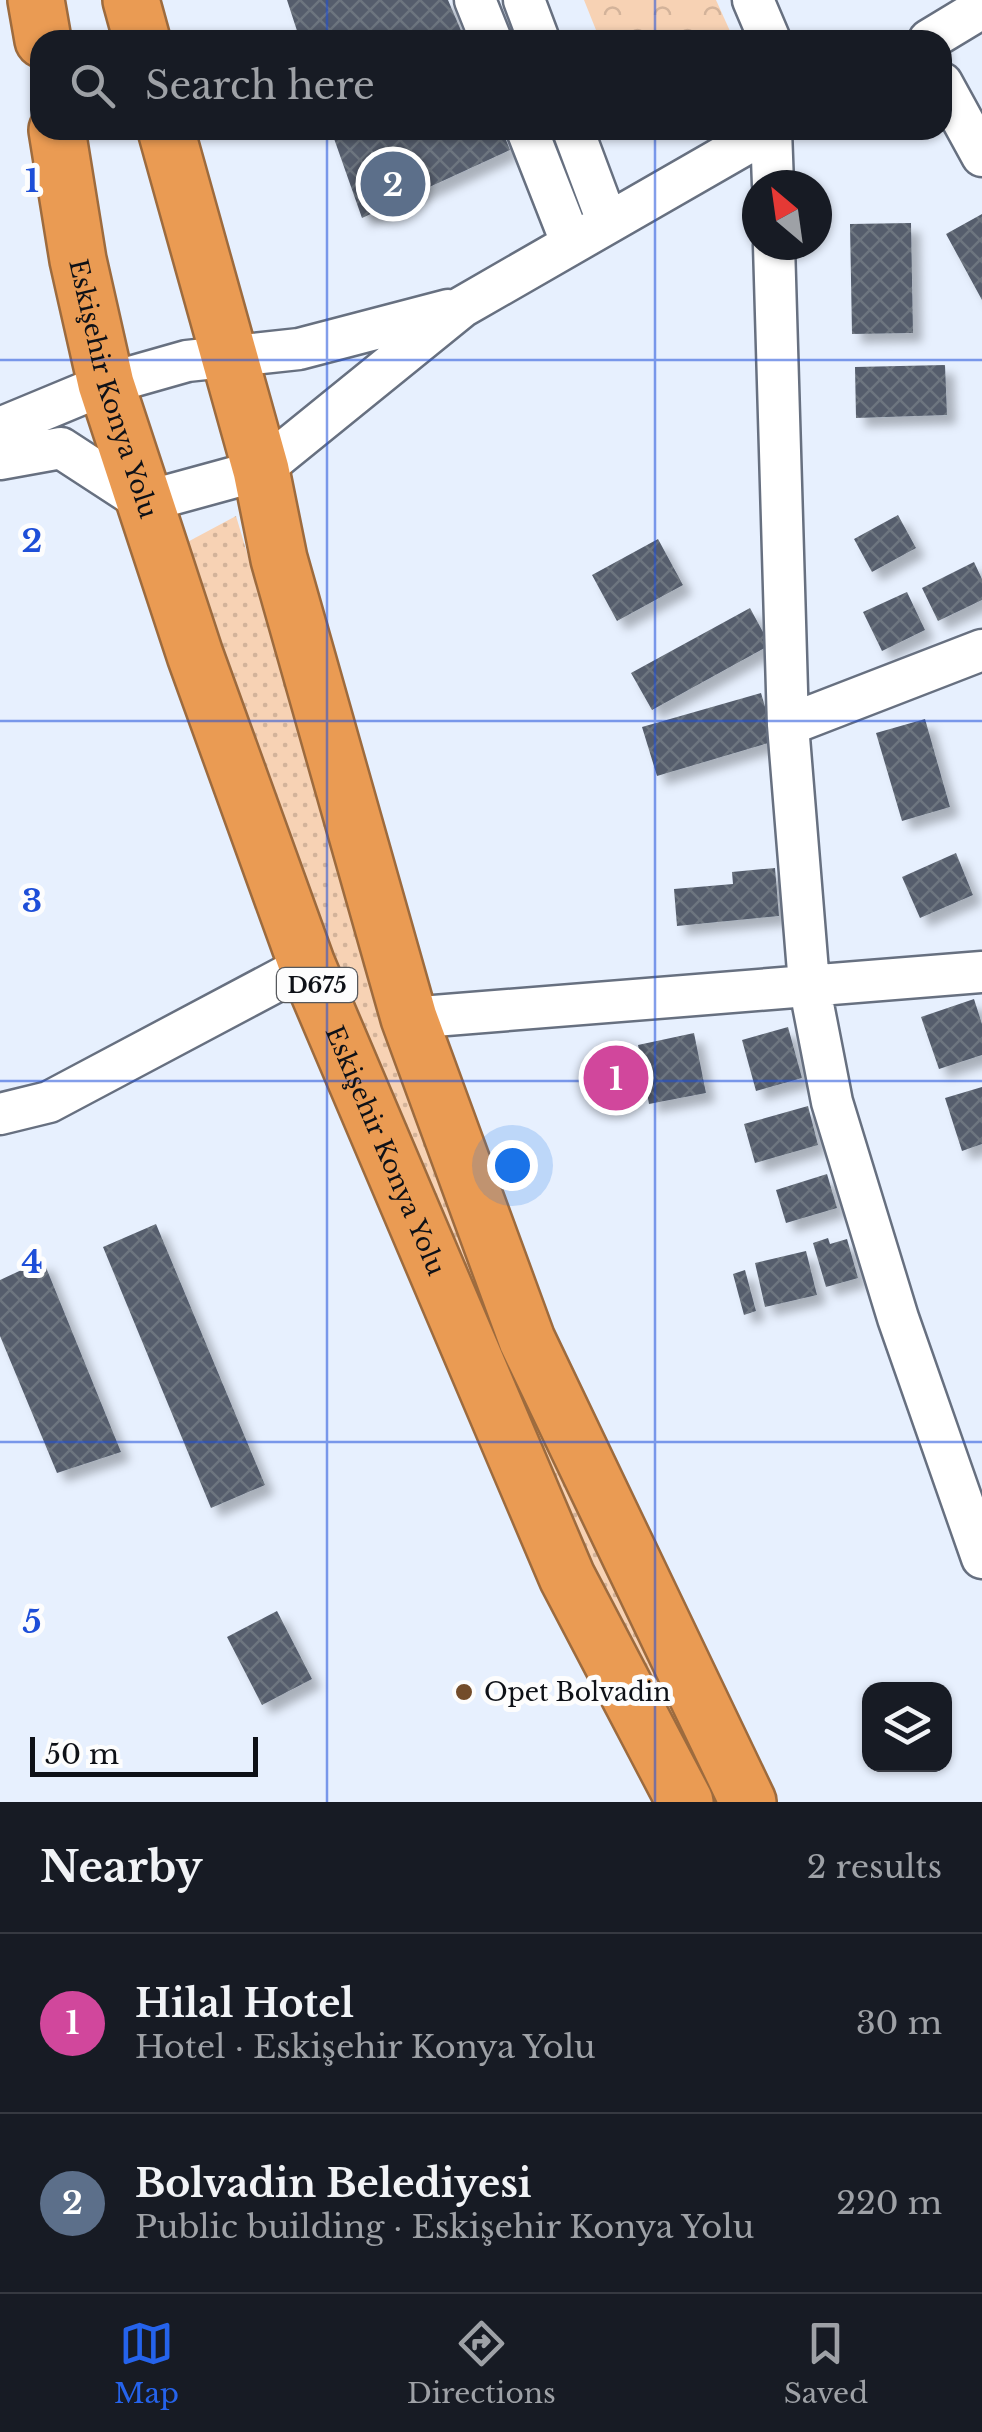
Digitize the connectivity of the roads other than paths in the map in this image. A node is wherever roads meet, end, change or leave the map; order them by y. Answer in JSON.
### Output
{"nodes":[{"id":1,"x":36,"y":0,"type":"edge"},
{"id":2,"x":131,"y":0,"type":"edge"},
{"id":3,"x":475,"y":0,"type":"edge"},
{"id":4,"x":524,"y":0,"type":"edge"},
{"id":5,"x":752,"y":0,"type":"edge"},
{"id":6,"x":982,"y":8,"type":"edge"},
{"id":7,"x":41,"y":30,"type":"edge"},
{"id":8,"x":139,"y":30,"type":"edge"},
{"id":9,"x":487,"y":30,"type":"edge"},
{"id":10,"x":535,"y":30,"type":"edge"},
{"id":11,"x":766,"y":30,"type":"edge"},
{"id":12,"x":945,"y":30,"type":"edge"},
{"id":13,"x":952,"y":101,"type":"edge"},
{"id":14,"x":59,"y":140,"type":"edge"},
{"id":15,"x":169,"y":140,"type":"edge"},
{"id":16,"x":531,"y":140,"type":"edge"},
{"id":17,"x":577,"y":140,"type":"edge"},
{"id":18,"x":752,"y":140,"type":"edge"},
{"id":19,"x":771,"y":140,"type":"edge"},
{"id":20,"x":982,"y":156,"type":"edge"},
{"id":21,"x":772,"y":170,"type":"edge"},
{"id":22,"x":607,"y":221,"type":"junction"},
{"id":23,"x":572,"y":242,"type":"junction"},
{"id":24,"x":774,"y":260,"type":"edge"},
{"id":25,"x":462,"y":306,"type":"junction"},
{"id":26,"x":228,"y":360,"type":"junction"},
{"id":27,"x":106,"y":384,"type":"junction"},
{"id":28,"x":0,"y":428,"type":"edge"},
{"id":29,"x":0,"y":460,"type":"edge"},
{"id":30,"x":260,"y":470,"type":"junction"},
{"id":31,"x":144,"y":502,"type":"junction"},
{"id":32,"x":982,"y":650,"type":"edge"},
{"id":33,"x":788,"y":725,"type":"junction"},
{"id":34,"x":307,"y":965,"type":"junction"},
{"id":35,"x":982,"y":972,"type":"edge"},
{"id":36,"x":809,"y":984,"type":"junction"},
{"id":37,"x":410,"y":1018,"type":"junction"},
{"id":38,"x":0,"y":1114,"type":"edge"},
{"id":39,"x":982,"y":1558,"type":"edge"},
{"id":40,"x":685,"y":1802,"type":"edge"},
{"id":41,"x":748,"y":1802,"type":"edge"}],
"edges":[{"from":1,"to":7,"type":"highway"},
{"from":2,"to":8,"type":"highway"},
{"from":3,"to":9,"type":"street"},
{"from":4,"to":10,"type":"street"},
{"from":5,"to":11,"type":"street"},
{"from":6,"to":12,"type":"street"},
{"from":13,"to":20,"type":"street"},
{"from":14,"to":27,"type":"highway","name":"Eskişehir Konya Yolu","number":"D675"},
{"from":15,"to":26,"type":"highway","number":"D675"},
{"from":16,"to":23,"type":"street"},
{"from":17,"to":22,"type":"street"},
{"from":18,"to":22,"type":"street"},
{"from":19,"to":21,"type":"street"},
{"from":22,"to":23,"type":"street"},
{"from":23,"to":25,"type":"street"},
{"from":24,"to":33,"type":"street"},
{"from":25,"to":26,"type":"street"},
{"from":25,"to":30,"type":"street"},
{"from":26,"to":27,"type":"street"},
{"from":26,"to":30,"type":"highway","number":"D675"},
{"from":27,"to":28,"type":"street"},
{"from":27,"to":31,"type":"highway","name":"Eskişehir Konya Yolu","number":"D675"},
{"from":29,"to":31,"type":"street"},
{"from":30,"to":31,"type":"street"},
{"from":30,"to":37,"type":"highway","number":"D675"},
{"from":31,"to":34,"type":"highway","name":"Eskişehir Konya Yolu","number":"D675"},
{"from":32,"to":33,"type":"street"},
{"from":33,"to":36,"type":"street"},
{"from":34,"to":38,"type":"street"},
{"from":34,"to":40,"type":"highway","name":"Eskişehir Konya Yolu","number":"D675"},
{"from":35,"to":36,"type":"street"},
{"from":36,"to":37,"type":"street"},
{"from":36,"to":39,"type":"street"},
{"from":37,"to":41,"type":"highway","number":"D675"}]}
